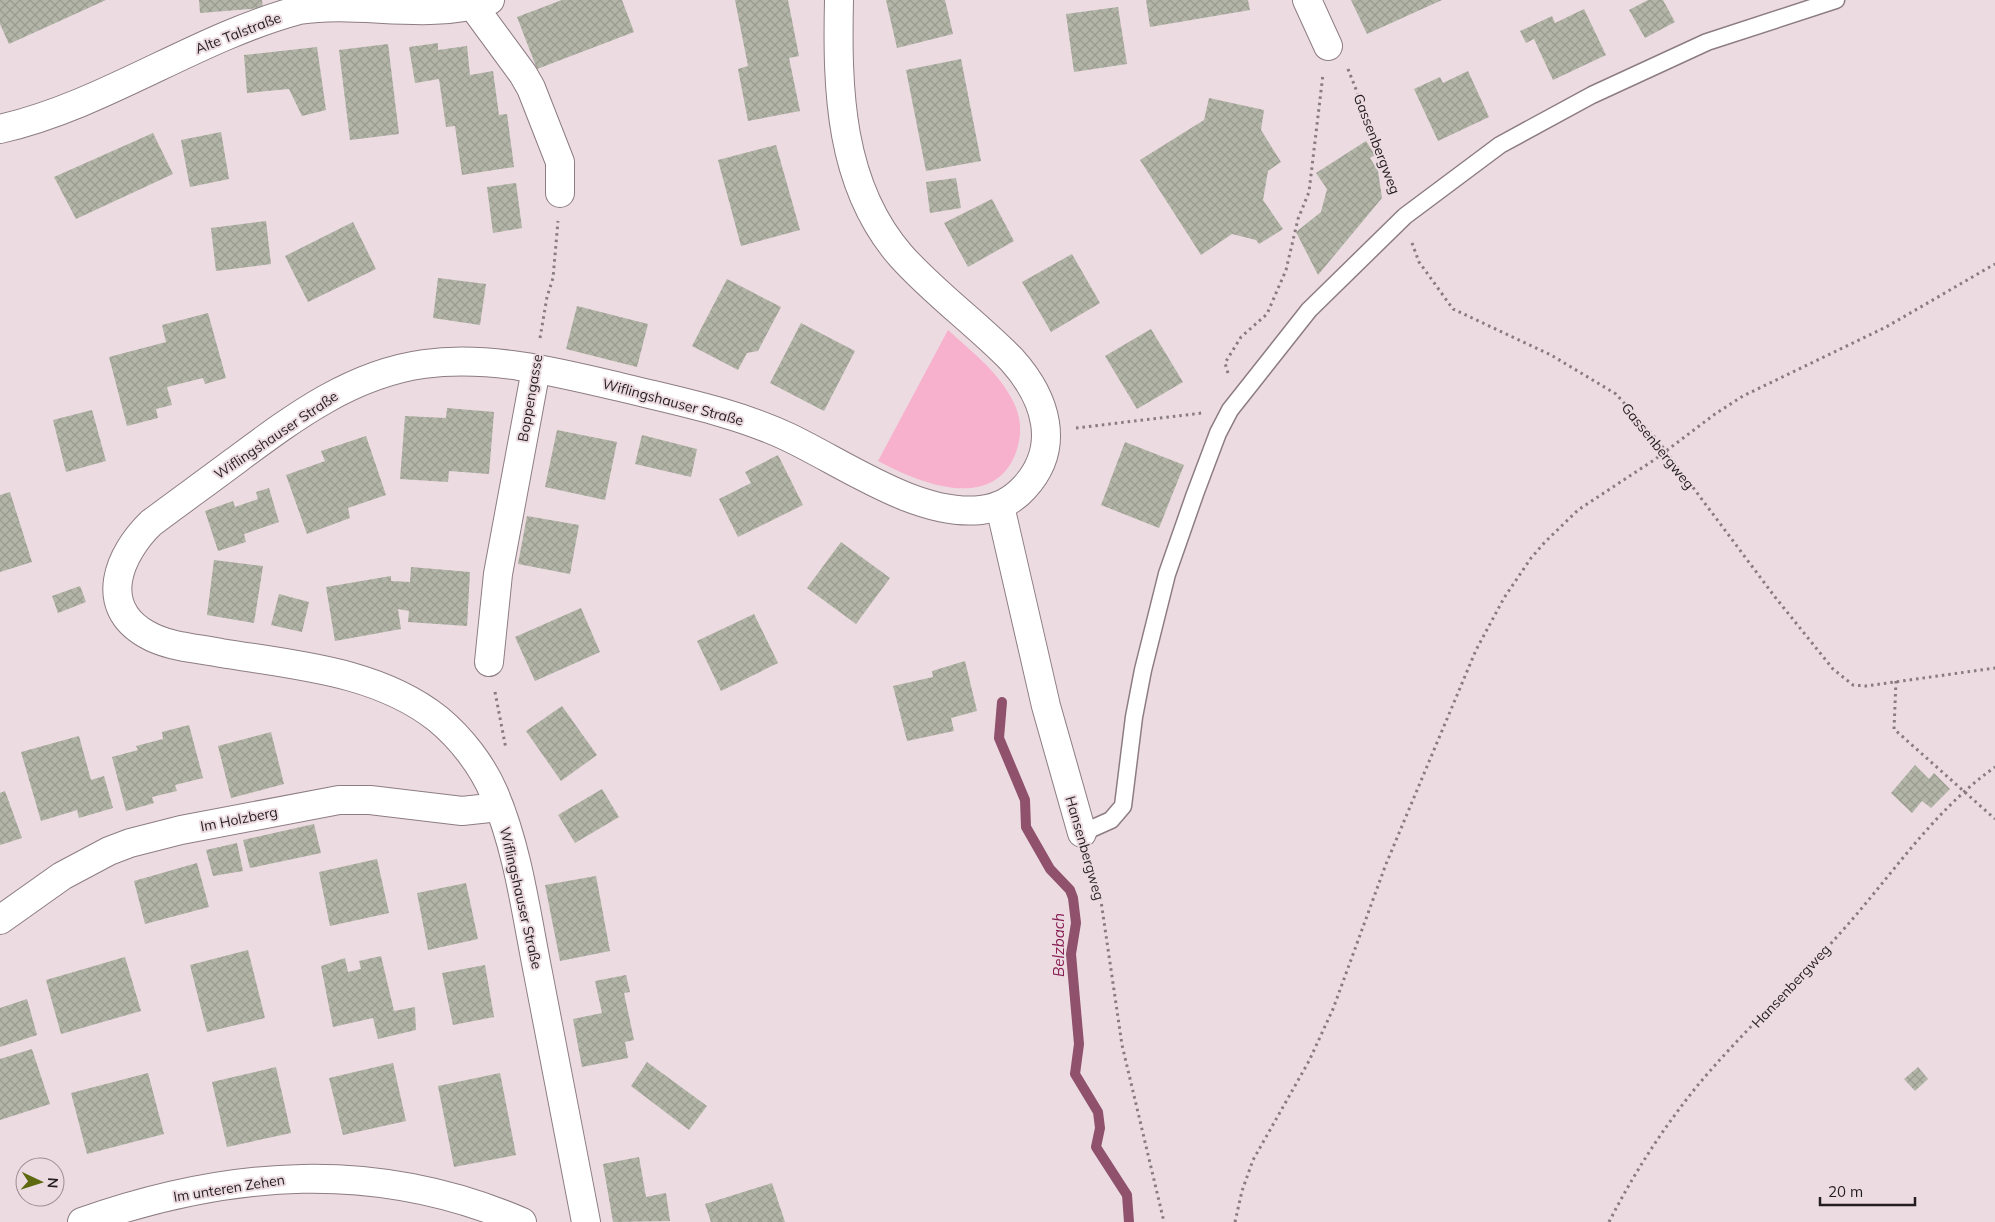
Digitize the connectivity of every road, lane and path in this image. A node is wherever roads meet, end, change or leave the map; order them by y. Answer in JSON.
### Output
{"nodes":[{"id":1,"x":839,"y":0,"type":"edge"},
{"id":2,"x":1307,"y":0,"type":"edge"},
{"id":3,"x":1836,"y":0,"type":"edge"},
{"id":4,"x":482,"y":3,"type":"edge"},
{"id":5,"x":1328,"y":46,"type":"junction"},
{"id":6,"x":0,"y":130,"type":"edge"},
{"id":7,"x":560,"y":193,"type":"joint"},
{"id":8,"x":1405,"y":216,"type":"junction"},
{"id":9,"x":1995,"y":264,"type":"edge"},
{"id":10,"x":536,"y":369,"type":"junction"},
{"id":11,"x":1242,"y":394,"type":"junction"},
{"id":12,"x":1230,"y":410,"type":"junction"},
{"id":13,"x":1046,"y":431,"type":"junction"},
{"id":14,"x":1665,"y":451,"type":"junction"},
{"id":15,"x":1000,"y":506,"type":"junction"},
{"id":16,"x":489,"y":662,"type":"joint"},
{"id":17,"x":1995,"y":668,"type":"edge"},
{"id":18,"x":1896,"y":681,"type":"junction"},
{"id":19,"x":507,"y":754,"type":"dead end"},
{"id":20,"x":1995,"y":767,"type":"edge"},
{"id":21,"x":1965,"y":791,"type":"junction"},
{"id":22,"x":499,"y":807,"type":"junction"},
{"id":23,"x":1995,"y":819,"type":"edge"},
{"id":24,"x":1082,"y":833,"type":"junction"},
{"id":25,"x":0,"y":920,"type":"edge"},
{"id":26,"x":82,"y":1222,"type":"edge"},
{"id":27,"x":522,"y":1222,"type":"edge"},
{"id":28,"x":586,"y":1222,"type":"edge"},
{"id":29,"x":1164,"y":1222,"type":"edge"},
{"id":30,"x":1235,"y":1222,"type":"edge"},
{"id":31,"x":1609,"y":1222,"type":"edge"}],
"edges":[{"from":1,"to":13,"type":"street","name":"Wiflingshauser Straße"},
{"from":2,"to":5,"type":"street"},
{"from":3,"to":8,"type":"lane"},
{"from":4,"to":6,"type":"street","name":"Alte Talstraße"},
{"from":4,"to":7,"type":"street"},
{"from":5,"to":8,"type":"path","name":"Gassenbergweg"},
{"from":5,"to":11,"type":"path"},
{"from":7,"to":10,"type":"path","name":"Boppengasse"},
{"from":8,"to":11,"type":"lane"},
{"from":8,"to":14,"type":"path","name":"Gassenbergweg"},
{"from":9,"to":14,"type":"path"},
{"from":10,"to":15,"type":"street","name":"Wiflingshauser Straße"},
{"from":10,"to":16,"type":"street","name":"Boppengasse"},
{"from":10,"to":22,"type":"street","name":"Wiflingshauser Straße"},
{"from":11,"to":12,"type":"lane"},
{"from":12,"to":13,"type":"path"},
{"from":12,"to":24,"type":"lane"},
{"from":13,"to":15,"type":"street","name":"Wiflingshauser Straße"},
{"from":14,"to":18,"type":"path","name":"Gassenbergweg"},
{"from":14,"to":30,"type":"path"},
{"from":15,"to":24,"type":"street","name":"Hansenbergweg"},
{"from":16,"to":19,"type":"path"},
{"from":17,"to":18,"type":"path","name":"Gassenbergweg"},
{"from":18,"to":21,"type":"path"},
{"from":20,"to":21,"type":"path","name":"Hansenbergweg"},
{"from":21,"to":23,"type":"path"},
{"from":21,"to":31,"type":"path","name":"Hansenbergweg"},
{"from":22,"to":25,"type":"street","name":"Im Holzberg"},
{"from":22,"to":28,"type":"street","name":"Wiflingshauser Straße"},
{"from":24,"to":29,"type":"path","name":"Hansenbergweg"},
{"from":26,"to":27,"type":"street","name":"Im unteren Zehen"}]}
